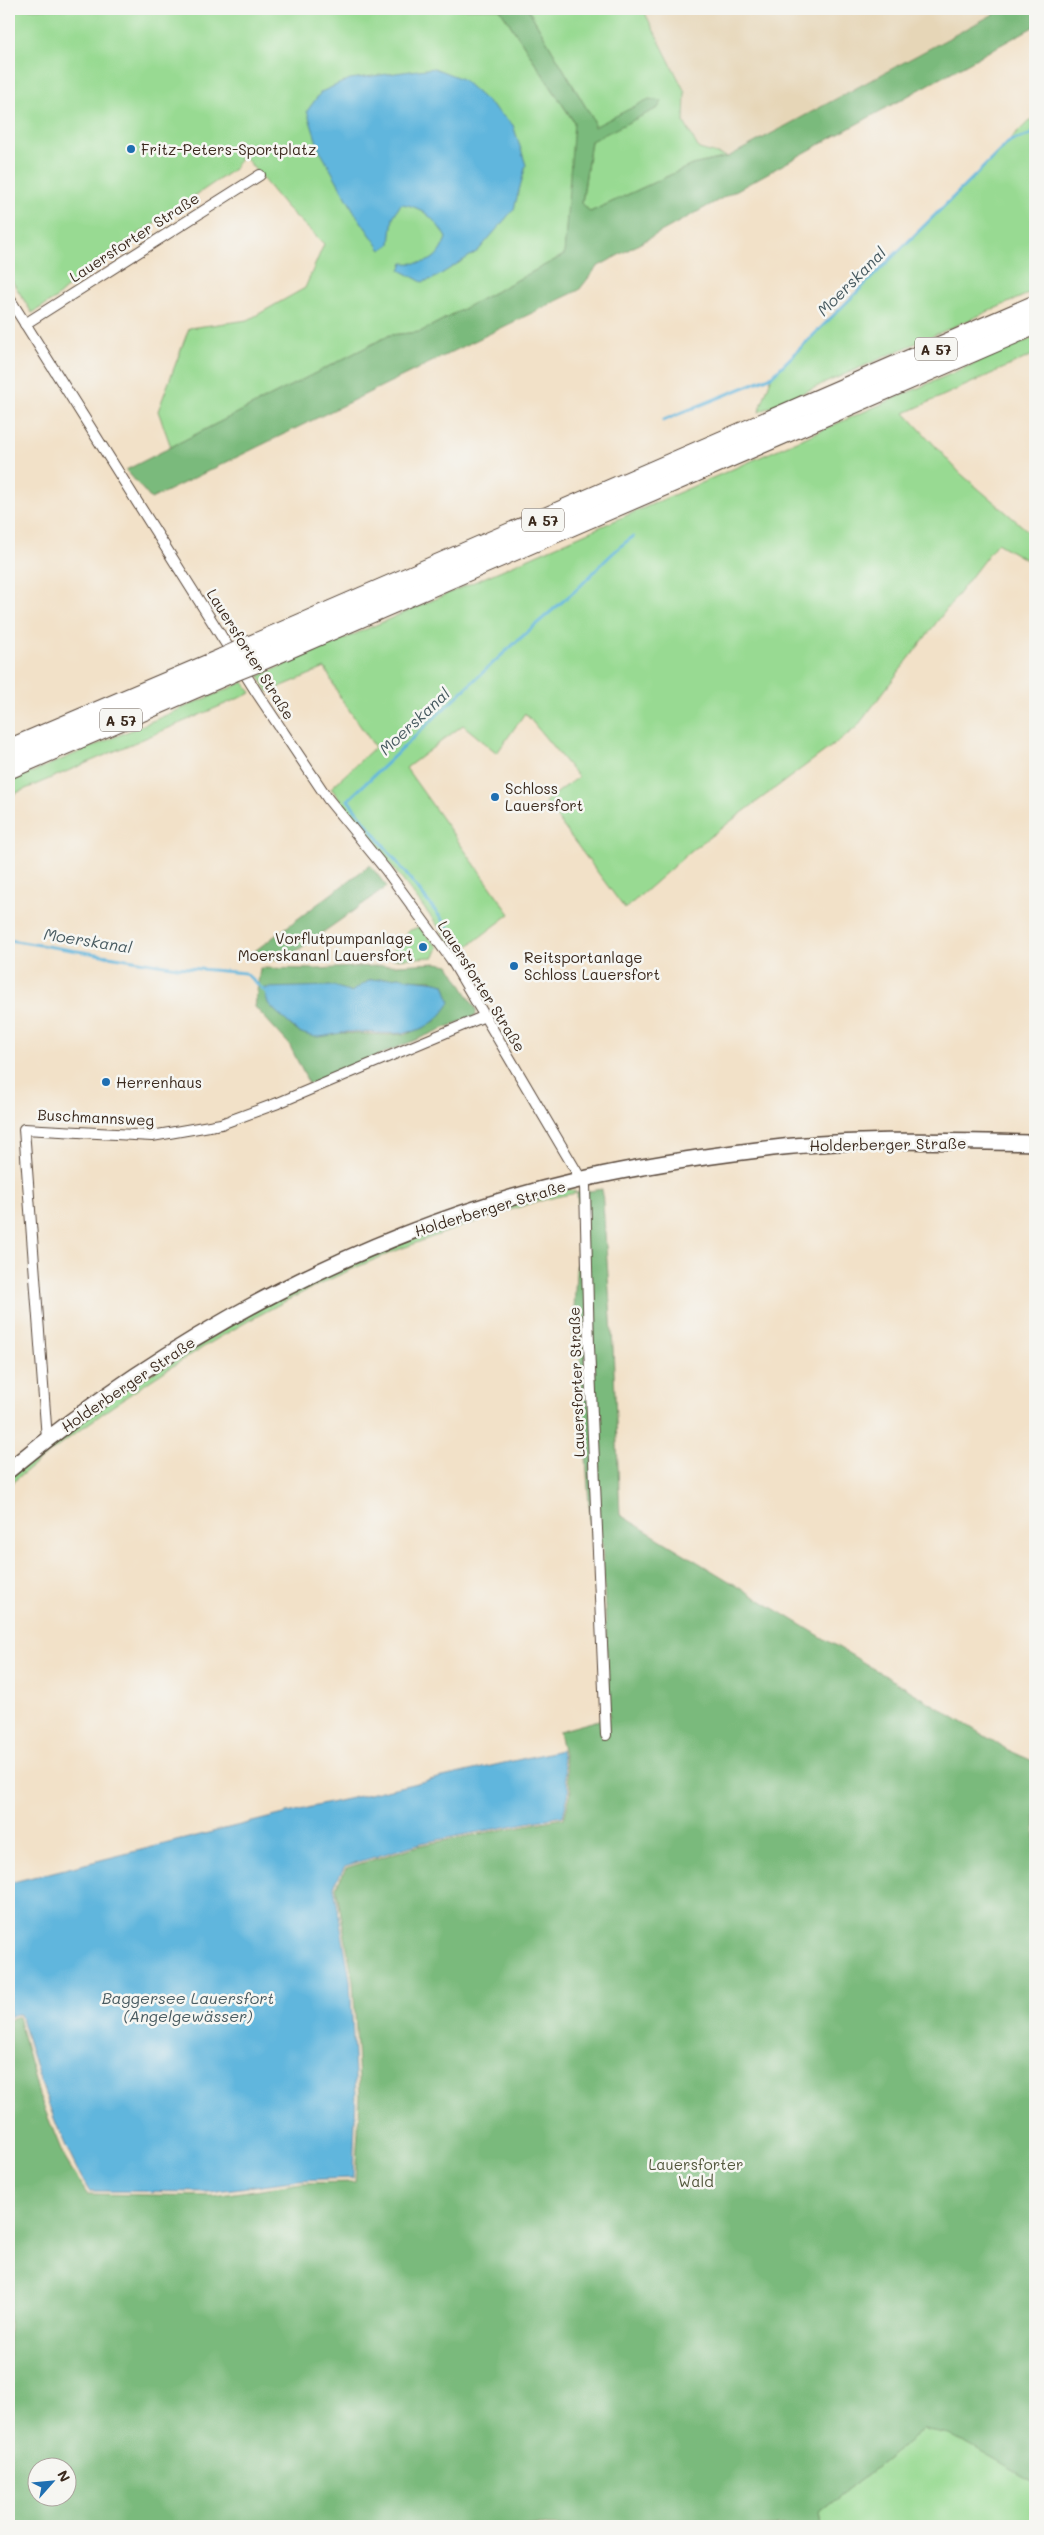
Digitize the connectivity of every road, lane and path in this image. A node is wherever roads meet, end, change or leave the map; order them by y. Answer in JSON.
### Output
{"nodes":[{"id":1,"x":260,"y":175,"type":"dead end"},
{"id":2,"x":9,"y":298,"type":"edge"},
{"id":3,"x":1035,"y":305,"type":"edge"},
{"id":4,"x":25,"y":324,"type":"junction"},
{"id":5,"x":1035,"y":325,"type":"edge"},
{"id":6,"x":254,"y":654,"type":"junction"},
{"id":7,"x":228,"y":665,"type":"junction"},
{"id":8,"x":9,"y":749,"type":"edge"},
{"id":9,"x":9,"y":768,"type":"edge"},
{"id":10,"x":485,"y":1016,"type":"junction"},
{"id":11,"x":1035,"y":1144,"type":"edge"},
{"id":12,"x":581,"y":1179,"type":"junction"},
{"id":13,"x":47,"y":1439,"type":"junction"},
{"id":14,"x":9,"y":1470,"type":"edge"},
{"id":15,"x":606,"y":1735,"type":"dead end"}],
"edges":[{"from":1,"to":4,"type":"street","name":"Lauersforter Straße"},
{"from":2,"to":4,"type":"street","name":"Lauersforter Straße"},
{"from":3,"to":6,"type":"highway","number":"A 57"},
{"from":4,"to":10,"type":"street","name":"Lauersforter Straße"},
{"from":5,"to":6,"type":"highway","number":"A 57"},
{"from":6,"to":7,"type":"highway","number":"A 57","bridge":true},
{"from":7,"to":8,"type":"highway","number":"A 57"},
{"from":7,"to":9,"type":"highway","number":"A 57"},
{"from":10,"to":12,"type":"street","name":"Lauersforter Straße"},
{"from":10,"to":13,"type":"street","name":"Buschmannsweg"},
{"from":11,"to":12,"type":"main road","name":"Holderberger Straße"},
{"from":12,"to":13,"type":"main road","name":"Holderberger Straße"},
{"from":12,"to":15,"type":"street","name":"Lauersforter Straße"},
{"from":13,"to":14,"type":"main road","name":"Holderberger Straße"}]}
